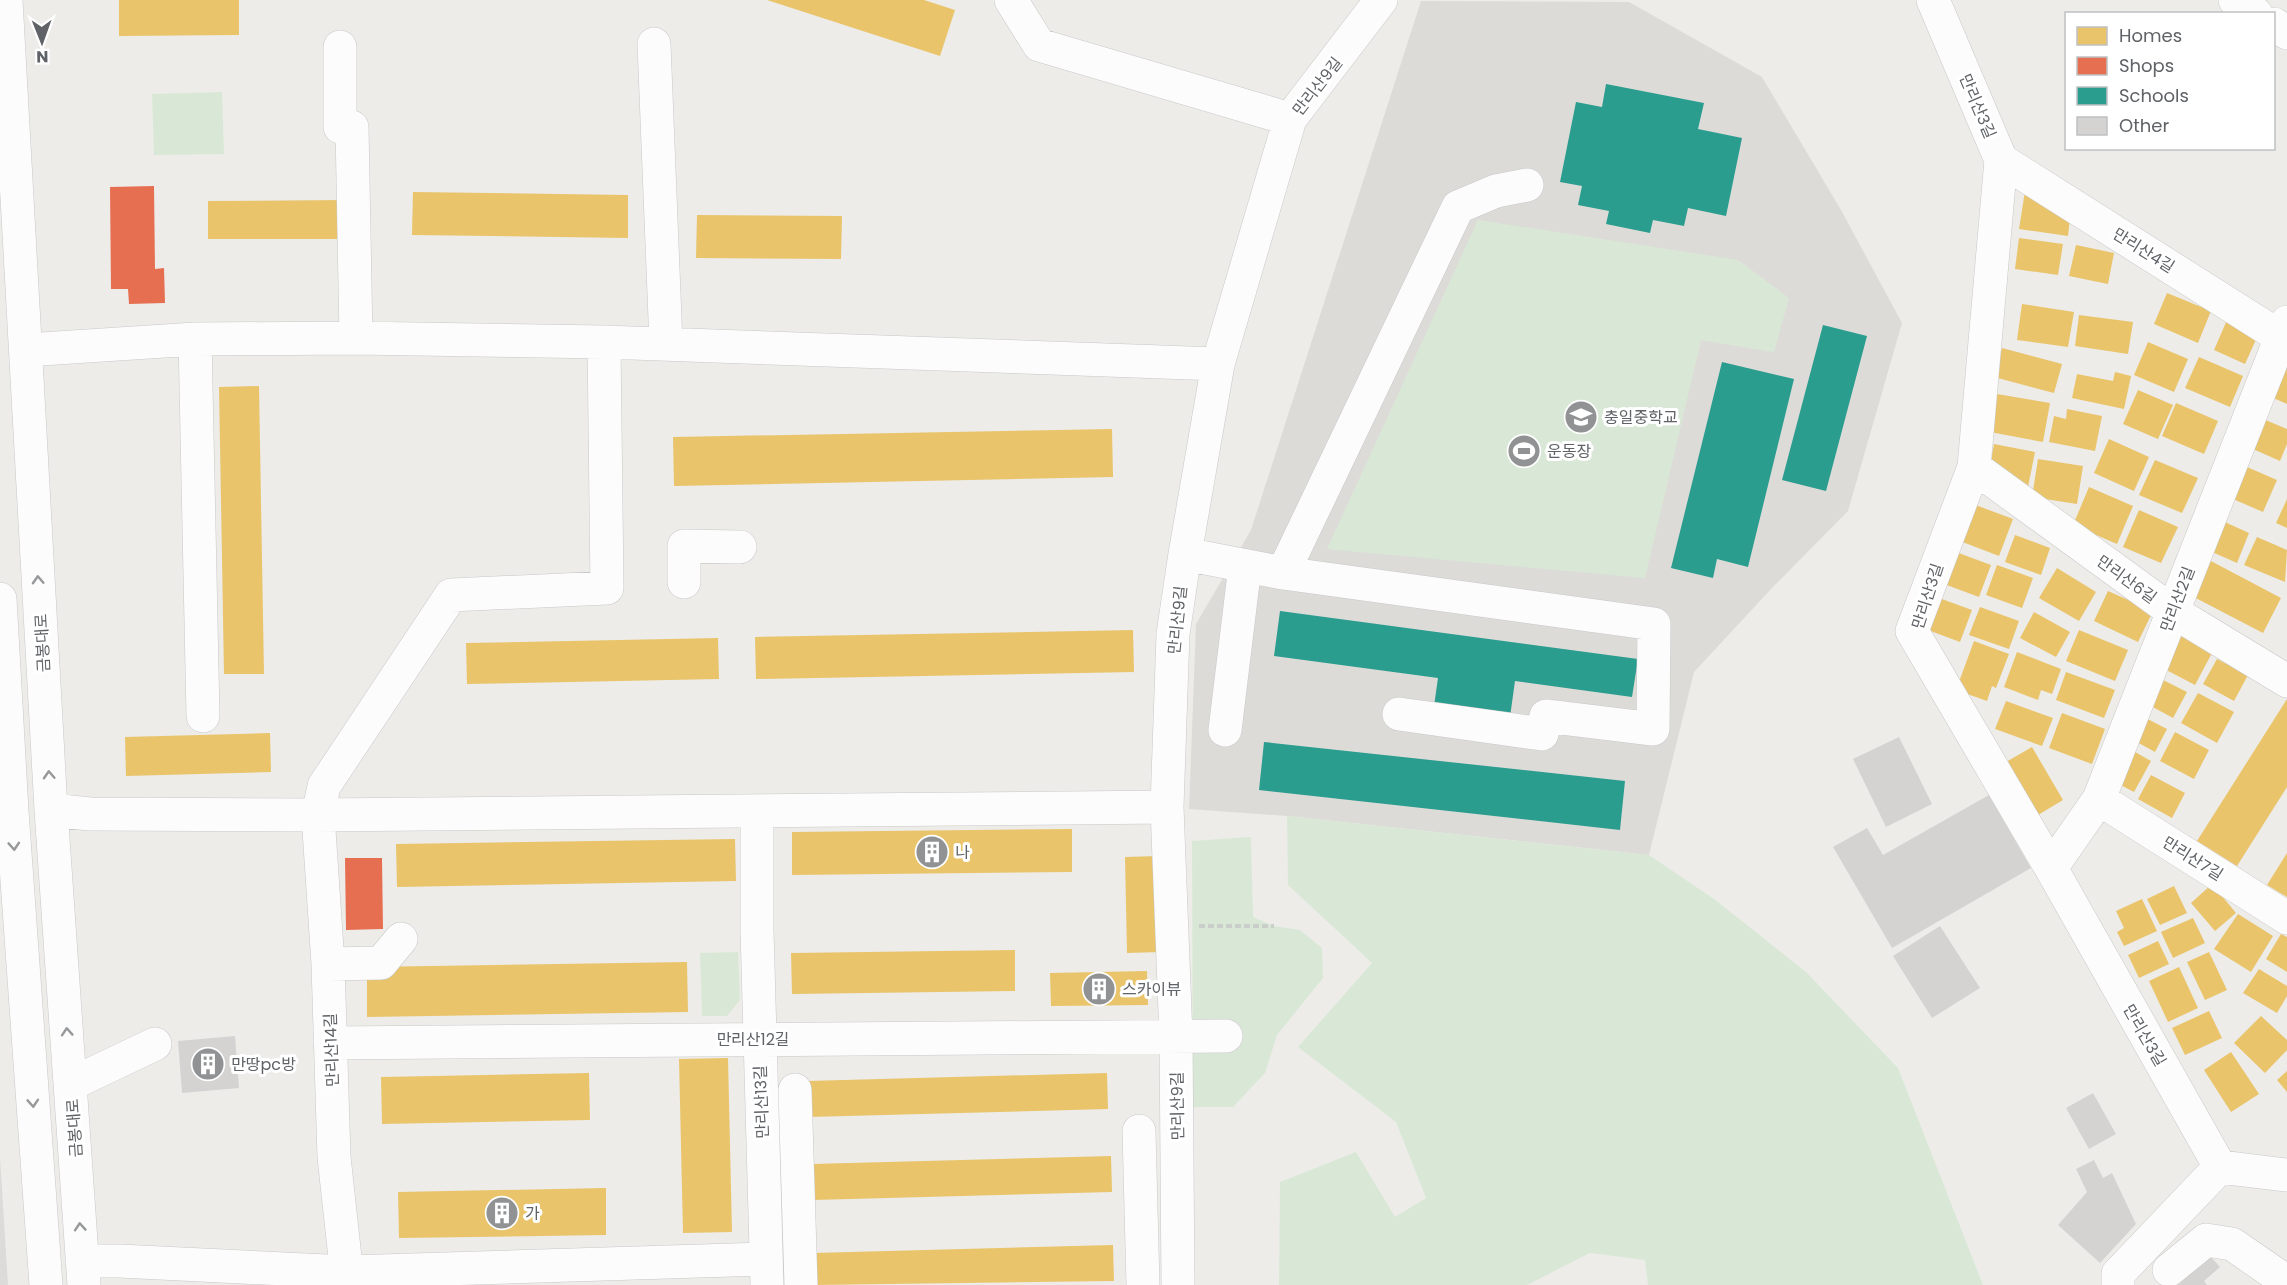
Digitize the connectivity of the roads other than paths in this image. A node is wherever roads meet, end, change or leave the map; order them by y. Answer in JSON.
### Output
{"nodes":[{"id":1,"x":1011,"y":0,"type":"edge"},
{"id":2,"x":1381,"y":0,"type":"edge"},
{"id":3,"x":1933,"y":0,"type":"edge"},
{"id":4,"x":2235,"y":0,"type":"edge"},
{"id":5,"x":2253,"y":12,"type":"edge"},
{"id":6,"x":7,"y":13,"type":"edge"},
{"id":7,"x":654,"y":44,"type":"dead end"},
{"id":8,"x":340,"y":47,"type":"dead end"},
{"id":9,"x":1290,"y":119,"type":"junction"},
{"id":10,"x":2001,"y":160,"type":"junction"},
{"id":11,"x":1527,"y":185,"type":"dead end"},
{"id":12,"x":2285,"y":333,"type":"edge"},
{"id":13,"x":195,"y":339,"type":"junction"},
{"id":14,"x":356,"y":339,"type":"junction"},
{"id":15,"x":604,"y":342,"type":"junction"},
{"id":16,"x":666,"y":344,"type":"junction"},
{"id":17,"x":26,"y":350,"type":"junction"},
{"id":18,"x":1218,"y":364,"type":"junction"},
{"id":19,"x":1974,"y":467,"type":"junction"},
{"id":20,"x":740,"y":547,"type":"dead end"},
{"id":21,"x":1185,"y":554,"type":"junction"},
{"id":22,"x":1245,"y":566,"type":"junction"},
{"id":23,"x":1283,"y":573,"type":"junction"},
{"id":24,"x":684,"y":582,"type":"dead end"},
{"id":25,"x":0,"y":599,"type":"edge"},
{"id":26,"x":2172,"y":611,"type":"junction"},
{"id":27,"x":2287,"y":681,"type":"edge"},
{"id":28,"x":1399,"y":714,"type":"dead end"},
{"id":29,"x":203,"y":716,"type":"dead end"},
{"id":30,"x":1225,"y":730,"type":"dead end"},
{"id":31,"x":2099,"y":799,"type":"junction"},
{"id":32,"x":1167,"y":807,"type":"junction"},
{"id":33,"x":51,"y":810,"type":"junction"},
{"id":34,"x":757,"y":811,"type":"junction"},
{"id":35,"x":318,"y":815,"type":"junction"},
{"id":36,"x":2051,"y":868,"type":"junction"},
{"id":37,"x":2287,"y":918,"type":"edge"},
{"id":38,"x":401,"y":939,"type":"dead end"},
{"id":39,"x":328,"y":964,"type":"junction"},
{"id":40,"x":1226,"y":1036,"type":"dead end"},
{"id":41,"x":1176,"y":1037,"type":"junction"},
{"id":42,"x":759,"y":1040,"type":"junction"},
{"id":43,"x":330,"y":1042,"type":"junction"},
{"id":44,"x":155,"y":1044,"type":"dead end"},
{"id":45,"x":71,"y":1084,"type":"junction"},
{"id":46,"x":795,"y":1090,"type":"dead end"},
{"id":47,"x":1139,"y":1131,"type":"dead end"},
{"id":48,"x":2220,"y":1167,"type":"junction"},
{"id":49,"x":2287,"y":1175,"type":"edge"},
{"id":50,"x":2169,"y":1270,"type":"dead end"},
{"id":51,"x":766,"y":1272,"type":"edge"},
{"id":52,"x":83,"y":1273,"type":"edge"},
{"id":53,"x":348,"y":1279,"type":"edge"},
{"id":54,"x":2287,"y":1282,"type":"edge"},
{"id":55,"x":46,"y":1285,"type":"edge"},
{"id":56,"x":801,"y":1285,"type":"edge"},
{"id":57,"x":1143,"y":1285,"type":"edge"},
{"id":58,"x":1178,"y":1285,"type":"edge"},
{"id":59,"x":2118,"y":1285,"type":"edge"}],
"edges":[{"from":1,"to":9,"type":"street"},
{"from":2,"to":9,"type":"street","name":"만리산9길"},
{"from":3,"to":10,"type":"street","name":"만리산3길"},
{"from":4,"to":5,"type":"street"},
{"from":6,"to":17,"type":"street","name":"금봉대로"},
{"from":7,"to":16,"type":"street"},
{"from":8,"to":14,"type":"street"},
{"from":9,"to":18,"type":"street","name":"만리산9길"},
{"from":10,"to":12,"type":"street","name":"만리산4길"},
{"from":10,"to":19,"type":"street","name":"만리산3길"},
{"from":11,"to":23,"type":"street"},
{"from":12,"to":26,"type":"street","name":"만리산2길"},
{"from":13,"to":14,"type":"street"},
{"from":13,"to":17,"type":"street"},
{"from":13,"to":29,"type":"street"},
{"from":14,"to":15,"type":"street"},
{"from":15,"to":16,"type":"street"},
{"from":15,"to":35,"type":"street","name":"만리산14길"},
{"from":16,"to":18,"type":"street"},
{"from":33,"to":17,"type":"street","name":"금봉대로","one_way":true},
{"from":18,"to":21,"type":"street","name":"만리산9길"},
{"from":19,"to":26,"type":"street","name":"만리산6길"},
{"from":19,"to":36,"type":"street","name":"만리산3길"},
{"from":20,"to":24,"type":"street"},
{"from":21,"to":22,"type":"street"},
{"from":21,"to":32,"type":"street","name":"만리산9길"},
{"from":22,"to":23,"type":"street"},
{"from":22,"to":30,"type":"street"},
{"from":23,"to":28,"type":"street"},
{"from":25,"to":55,"type":"street","one_way":true},
{"from":26,"to":27,"type":"street","name":"만리산6길"},
{"from":26,"to":31,"type":"street","name":"만리산2길"},
{"from":31,"to":36,"type":"street","name":"만리산2길"},
{"from":31,"to":37,"type":"street","name":"만리산7길"},
{"from":32,"to":34,"type":"street"},
{"from":32,"to":41,"type":"street","name":"만리산9길"},
{"from":33,"to":35,"type":"street"},
{"from":45,"to":33,"type":"street","name":"금봉대로","one_way":true},
{"from":34,"to":35,"type":"street"},
{"from":34,"to":42,"type":"street","name":"만리산13길"},
{"from":35,"to":39,"type":"street","name":"만리산14길"},
{"from":36,"to":48,"type":"street","name":"만리산3길"},
{"from":38,"to":39,"type":"street"},
{"from":39,"to":43,"type":"street","name":"만리산14길"},
{"from":40,"to":41,"type":"street","name":"만리산12길"},
{"from":41,"to":42,"type":"street","name":"만리산12길"},
{"from":41,"to":58,"type":"street","name":"만리산9길"},
{"from":42,"to":43,"type":"street","name":"만리산12길"},
{"from":42,"to":51,"type":"street","name":"만리산13길"},
{"from":43,"to":53,"type":"street","name":"만리산14길"},
{"from":44,"to":45,"type":"street"},
{"from":52,"to":45,"type":"street","name":"금봉대로","one_way":true},
{"from":46,"to":56,"type":"street"},
{"from":47,"to":57,"type":"street"},
{"from":48,"to":49,"type":"street"},
{"from":48,"to":59,"type":"street"},
{"from":50,"to":54,"type":"street"},
{"from":51,"to":53,"type":"street"},
{"from":52,"to":53,"type":"street"}]}
